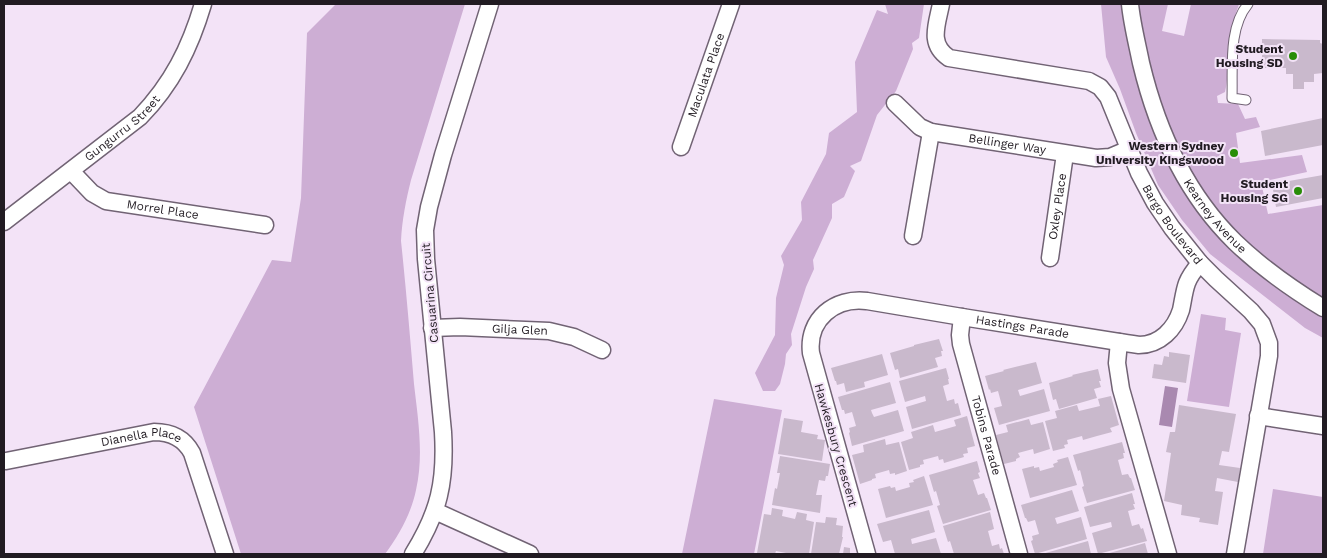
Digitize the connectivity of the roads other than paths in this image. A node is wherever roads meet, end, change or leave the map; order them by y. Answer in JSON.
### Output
{"nodes":[{"id":1,"x":203,"y":4,"type":"edge"},
{"id":2,"x":490,"y":4,"type":"edge"},
{"id":3,"x":731,"y":4,"type":"edge"},
{"id":4,"x":940,"y":4,"type":"edge"},
{"id":5,"x":1130,"y":4,"type":"edge"},
{"id":6,"x":1248,"y":4,"type":"edge"},
{"id":7,"x":1246,"y":100,"type":"dead end"},
{"id":8,"x":895,"y":103,"type":"dead end"},
{"id":9,"x":931,"y":132,"type":"junction"},
{"id":10,"x":681,"y":147,"type":"dead end"},
{"id":11,"x":1129,"y":149,"type":"junction"},
{"id":12,"x":1065,"y":154,"type":"junction"},
{"id":13,"x":71,"y":171,"type":"junction"},
{"id":14,"x":4,"y":222,"type":"edge"},
{"id":15,"x":265,"y":225,"type":"dead end"},
{"id":16,"x":914,"y":236,"type":"dead end"},
{"id":17,"x":1050,"y":258,"type":"dead end"},
{"id":18,"x":1200,"y":263,"type":"junction"},
{"id":19,"x":1323,"y":308,"type":"edge"},
{"id":20,"x":962,"y":317,"type":"junction"},
{"id":21,"x":432,"y":328,"type":"junction"},
{"id":22,"x":812,"y":335,"type":"joint"},
{"id":23,"x":1119,"y":342,"type":"junction"},
{"id":24,"x":602,"y":350,"type":"dead end"},
{"id":25,"x":1258,"y":416,"type":"junction"},
{"id":26,"x":1323,"y":426,"type":"edge"},
{"id":27,"x":6,"y":461,"type":"dead end"},
{"id":28,"x":435,"y":511,"type":"junction"},
{"id":29,"x":225,"y":554,"type":"edge"},
{"id":30,"x":413,"y":554,"type":"edge"},
{"id":31,"x":530,"y":554,"type":"edge"},
{"id":32,"x":867,"y":554,"type":"edge"},
{"id":33,"x":1019,"y":554,"type":"edge"},
{"id":34,"x":1168,"y":554,"type":"edge"},
{"id":35,"x":1236,"y":554,"type":"edge"}],
"edges":[{"from":1,"to":13,"type":"street","name":"Gungurru Street"},
{"from":2,"to":21,"type":"street","name":"Casuarina Circuit"},
{"from":3,"to":10,"type":"street","name":"Maculata Place"},
{"from":4,"to":11,"type":"street","name":"Bargo Boulevard"},
{"from":5,"to":19,"type":"street","name":"Kearney Avenue"},
{"from":6,"to":7,"type":"lane"},
{"from":8,"to":9,"type":"street","name":"Bellinger Way"},
{"from":9,"to":12,"type":"street","name":"Bellinger Way"},
{"from":9,"to":16,"type":"street"},
{"from":11,"to":12,"type":"street","name":"Bellinger Way"},
{"from":11,"to":18,"type":"street","name":"Bargo Boulevard"},
{"from":12,"to":17,"type":"street","name":"Oxley Place"},
{"from":13,"to":14,"type":"street","name":"Gungurru Street"},
{"from":13,"to":15,"type":"street","name":"Morrel Place"},
{"from":18,"to":23,"type":"street","name":"Hastings Parade"},
{"from":18,"to":25,"type":"street","name":"Bargo Boulevard"},
{"from":20,"to":22,"type":"street","name":"Hastings Parade"},
{"from":20,"to":23,"type":"street","name":"Hastings Parade"},
{"from":20,"to":33,"type":"street","name":"Tobins Parade"},
{"from":21,"to":24,"type":"street","name":"Gilja Glen"},
{"from":21,"to":28,"type":"street","name":"Casuarina Circuit"},
{"from":22,"to":32,"type":"street","name":"Hawkesbury Crescent"},
{"from":23,"to":34,"type":"street"},
{"from":25,"to":26,"type":"street"},
{"from":25,"to":35,"type":"street","name":"Bargo Boulevard"},
{"from":27,"to":29,"type":"street","name":"Dianella Place"},
{"from":28,"to":30,"type":"street","name":"Casuarina Circuit"},
{"from":28,"to":31,"type":"street"}]}
